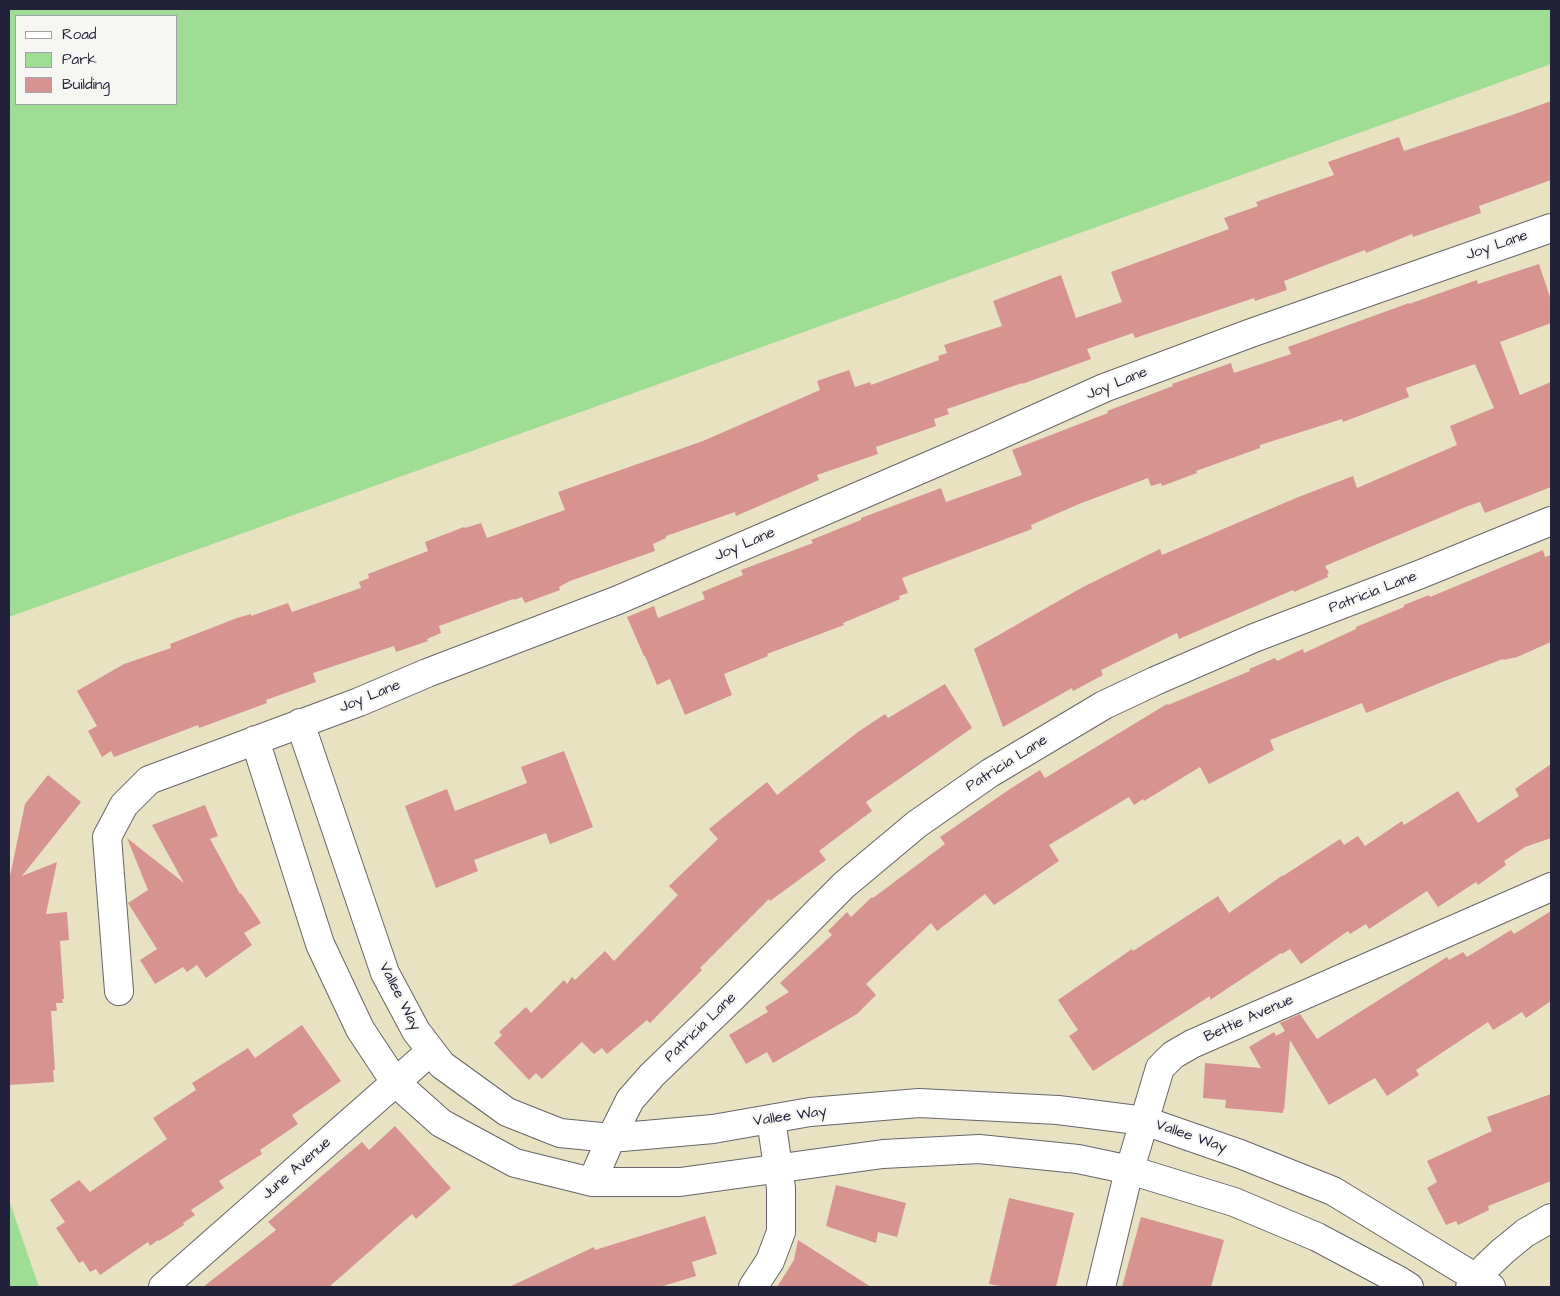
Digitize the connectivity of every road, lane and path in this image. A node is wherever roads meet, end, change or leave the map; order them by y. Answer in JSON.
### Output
{"nodes":[{"id":1,"x":1551,"y":228,"type":"edge"},
{"id":2,"x":1551,"y":521,"type":"edge"},
{"id":3,"x":300,"y":723,"type":"junction"},
{"id":4,"x":255,"y":740,"type":"junction"},
{"id":5,"x":1551,"y":887,"type":"edge"},
{"id":6,"x":119,"y":991,"type":"dead end"},
{"id":7,"x":431,"y":1051,"type":"junction"},
{"id":8,"x":395,"y":1082,"type":"junction"},
{"id":9,"x":771,"y":1119,"type":"junction"},
{"id":10,"x":1145,"y":1121,"type":"junction"},
{"id":11,"x":611,"y":1138,"type":"junction"},
{"id":12,"x":778,"y":1168,"type":"junction"},
{"id":13,"x":1130,"y":1170,"type":"junction"},
{"id":14,"x":592,"y":1182,"type":"junction"},
{"id":15,"x":1551,"y":1218,"type":"edge"},
{"id":16,"x":1479,"y":1284,"type":"edge"},
{"id":17,"x":162,"y":1287,"type":"edge"},
{"id":18,"x":753,"y":1287,"type":"edge"},
{"id":19,"x":1101,"y":1287,"type":"edge"},
{"id":20,"x":1409,"y":1287,"type":"edge"}],
"edges":[{"from":1,"to":3,"type":"street","name":"Joy Lane"},
{"from":2,"to":11,"type":"street","name":"Patricia Lane"},
{"from":3,"to":4,"type":"street","name":"Joy Lane"},
{"from":3,"to":7,"type":"street","name":"Vallee Way"},
{"from":4,"to":6,"type":"street","name":"Joy Lane"},
{"from":4,"to":8,"type":"street"},
{"from":5,"to":10,"type":"street","name":"Bettie Avenue"},
{"from":7,"to":8,"type":"street","name":"June Avenue"},
{"from":7,"to":11,"type":"street","name":"Vallee Way"},
{"from":8,"to":14,"type":"street"},
{"from":8,"to":17,"type":"street","name":"June Avenue"},
{"from":9,"to":10,"type":"street","name":"Vallee Way"},
{"from":9,"to":11,"type":"street","name":"Vallee Way"},
{"from":9,"to":12,"type":"street"},
{"from":10,"to":13,"type":"street","name":"Bettie Avenue"},
{"from":10,"to":16,"type":"street","name":"Vallee Way"},
{"from":11,"to":14,"type":"street","name":"Patricia Lane"},
{"from":12,"to":13,"type":"street"},
{"from":12,"to":14,"type":"street"},
{"from":12,"to":18,"type":"street"},
{"from":13,"to":19,"type":"street","name":"Bettie Avenue"},
{"from":13,"to":20,"type":"street"},
{"from":15,"to":16,"type":"street"}]}
